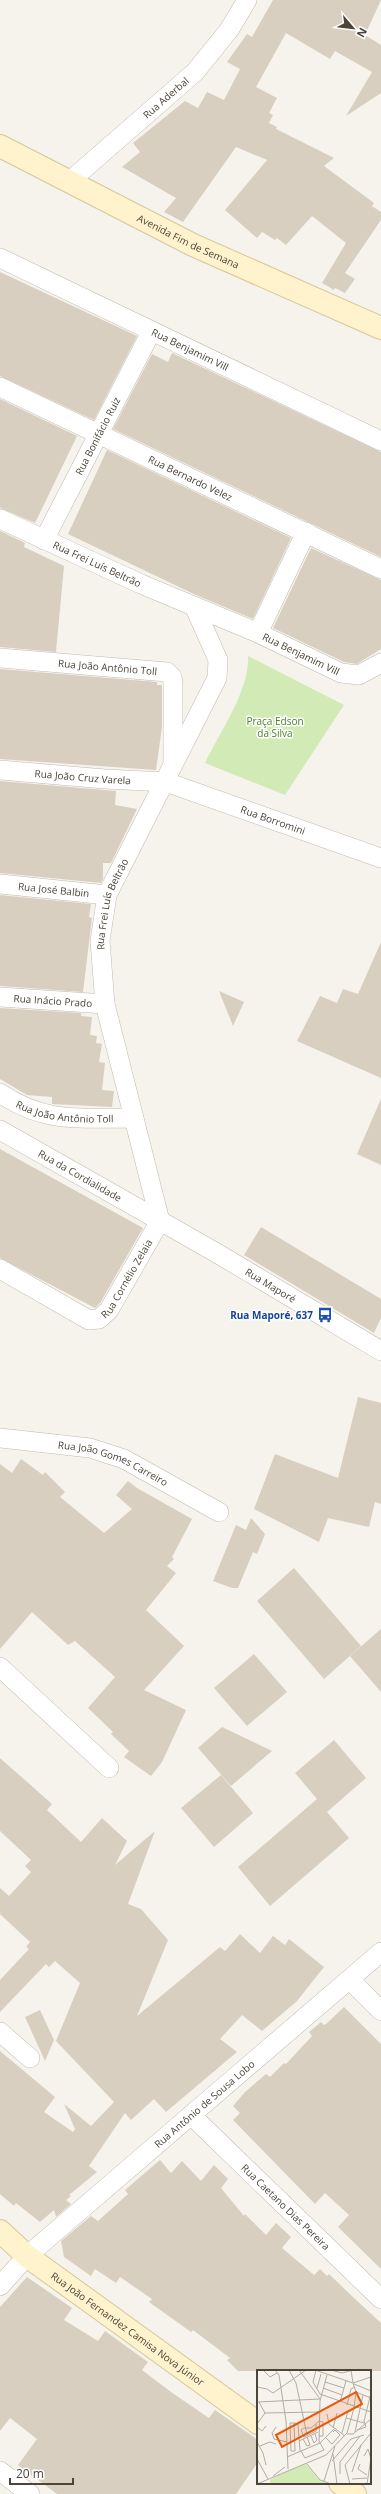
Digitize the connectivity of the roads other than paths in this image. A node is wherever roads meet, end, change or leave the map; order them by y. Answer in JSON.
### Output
{"nodes":[{"id":1,"x":246,"y":0,"type":"edge"},
{"id":2,"x":0,"y":146,"type":"edge"},
{"id":3,"x":70,"y":181,"type":"junction"},
{"id":4,"x":0,"y":258,"type":"edge"},
{"id":5,"x":381,"y":328,"type":"edge"},
{"id":6,"x":151,"y":332,"type":"junction"},
{"id":7,"x":0,"y":387,"type":"edge"},
{"id":8,"x":98,"y":434,"type":"junction"},
{"id":9,"x":381,"y":441,"type":"edge"},
{"id":10,"x":0,"y":519,"type":"edge"},
{"id":11,"x":306,"y":532,"type":"junction"},
{"id":12,"x":44,"y":540,"type":"junction"},
{"id":13,"x":381,"y":569,"type":"edge"},
{"id":14,"x":195,"y":608,"type":"junction"},
{"id":15,"x":258,"y":633,"type":"junction"},
{"id":16,"x":0,"y":658,"type":"edge"},
{"id":17,"x":381,"y":663,"type":"edge"},
{"id":18,"x":0,"y":770,"type":"edge"},
{"id":19,"x":170,"y":774,"type":"junction"},
{"id":20,"x":381,"y":858,"type":"edge"},
{"id":21,"x":0,"y":884,"type":"edge"},
{"id":22,"x":107,"y":895,"type":"junction"},
{"id":23,"x":0,"y":997,"type":"edge"},
{"id":24,"x":105,"y":1004,"type":"junction"},
{"id":25,"x":0,"y":1093,"type":"edge"},
{"id":26,"x":134,"y":1118,"type":"junction"},
{"id":27,"x":0,"y":1130,"type":"edge"},
{"id":28,"x":160,"y":1221,"type":"junction"},
{"id":29,"x":0,"y":1269,"type":"edge"},
{"id":30,"x":381,"y":1351,"type":"edge"},
{"id":31,"x":0,"y":1438,"type":"edge"},
{"id":32,"x":218,"y":1512,"type":"dead end"},
{"id":33,"x":0,"y":1667,"type":"edge"},
{"id":34,"x":110,"y":1768,"type":"dead end"},
{"id":35,"x":381,"y":1952,"type":"edge"},
{"id":36,"x":350,"y":1980,"type":"junction"},
{"id":37,"x":381,"y":2012,"type":"edge"},
{"id":38,"x":0,"y":2032,"type":"edge"},
{"id":39,"x":30,"y":2058,"type":"dead end"},
{"id":40,"x":191,"y":2115,"type":"junction"},
{"id":41,"x":0,"y":2231,"type":"edge"},
{"id":42,"x":27,"y":2256,"type":"junction"},
{"id":43,"x":0,"y":2286,"type":"edge"},
{"id":44,"x":381,"y":2299,"type":"edge"},
{"id":45,"x":257,"y":2422,"type":"edge"},
{"id":46,"x":0,"y":2471,"type":"edge"},
{"id":47,"x":341,"y":2484,"type":"edge"},
{"id":48,"x":30,"y":2494,"type":"edge"},
{"id":49,"x":355,"y":2494,"type":"edge"}],
"edges":[{"from":1,"to":3,"type":"street","name":"Rua Aderbal"},
{"from":2,"to":3,"type":"street","name":"Avenida Fim de Semana"},
{"from":3,"to":5,"type":"street","name":"Avenida Fim de Semana"},
{"from":4,"to":6,"type":"street","name":"Rua Benjamim Vill"},
{"from":6,"to":8,"type":"street","name":"Rua Bonifácio Ruiz"},
{"from":6,"to":9,"type":"street","name":"Rua Benjamim Vill"},
{"from":7,"to":8,"type":"street","name":"Rua Bernardo Velez"},
{"from":8,"to":11,"type":"street","name":"Rua Bernardo Velez"},
{"from":8,"to":12,"type":"street","name":"Rua Bonifácio Ruiz"},
{"from":10,"to":12,"type":"street","name":"Rua Frei Luís Beltrão"},
{"from":11,"to":13,"type":"street","name":"Rua Bernardo Velez"},
{"from":11,"to":15,"type":"street","name":"Rua Benjamim Vill"},
{"from":12,"to":14,"type":"street","name":"Rua Frei Luís Beltrão"},
{"from":14,"to":15,"type":"street","name":"Rua Frei Luís Beltrão"},
{"from":14,"to":19,"type":"street","name":"Rua Frei Luís Beltrão"},
{"from":15,"to":17,"type":"street","name":"Rua Benjamim Vill"},
{"from":16,"to":19,"type":"street","name":"Rua João Antônio Toll"},
{"from":18,"to":19,"type":"street","name":"Rua João Cruz Varela"},
{"from":19,"to":20,"type":"street","name":"Rua Borromini"},
{"from":19,"to":22,"type":"street","name":"Rua Frei Luís Beltrão"},
{"from":21,"to":22,"type":"street","name":"Rua José Balbin"},
{"from":22,"to":24,"type":"street","name":"Rua Frei Luís Beltrão"},
{"from":23,"to":24,"type":"street","name":"Rua Inácio Prado"},
{"from":24,"to":26,"type":"street","name":"Rua Frei Luís Beltrão"},
{"from":25,"to":26,"type":"street","name":"Rua João Antônio Toll"},
{"from":26,"to":28,"type":"street","name":"Rua Frei Luís Beltrão"},
{"from":27,"to":28,"type":"street","name":"Rua da Cordialidade"},
{"from":28,"to":29,"type":"street","name":"Rua Cornélio Zelaia"},
{"from":28,"to":30,"type":"street","name":"Rua Maporé"},
{"from":31,"to":32,"type":"street","name":"Rua João Gomes Carreiro"},
{"from":33,"to":34,"type":"street"},
{"from":35,"to":36,"type":"street","name":"Rua Antônio de Sousa Lobo"},
{"from":36,"to":37,"type":"street"},
{"from":36,"to":40,"type":"street","name":"Rua Antônio de Sousa Lobo"},
{"from":38,"to":39,"type":"street"},
{"from":40,"to":42,"type":"street","name":"Rua Antônio de Sousa Lobo"},
{"from":40,"to":44,"type":"street","name":"Rua Caetano Dias Pereira"},
{"from":41,"to":42,"type":"street","name":"Rua João Fernandez Camisa Nova Júnior"},
{"from":42,"to":43,"type":"street","name":"Rua Antônio de Sousa Lobo"},
{"from":42,"to":45,"type":"street","name":"Rua João Fernandez Camisa Nova Júnior"},
{"from":46,"to":48,"type":"street"},
{"from":47,"to":49,"type":"street"}]}
